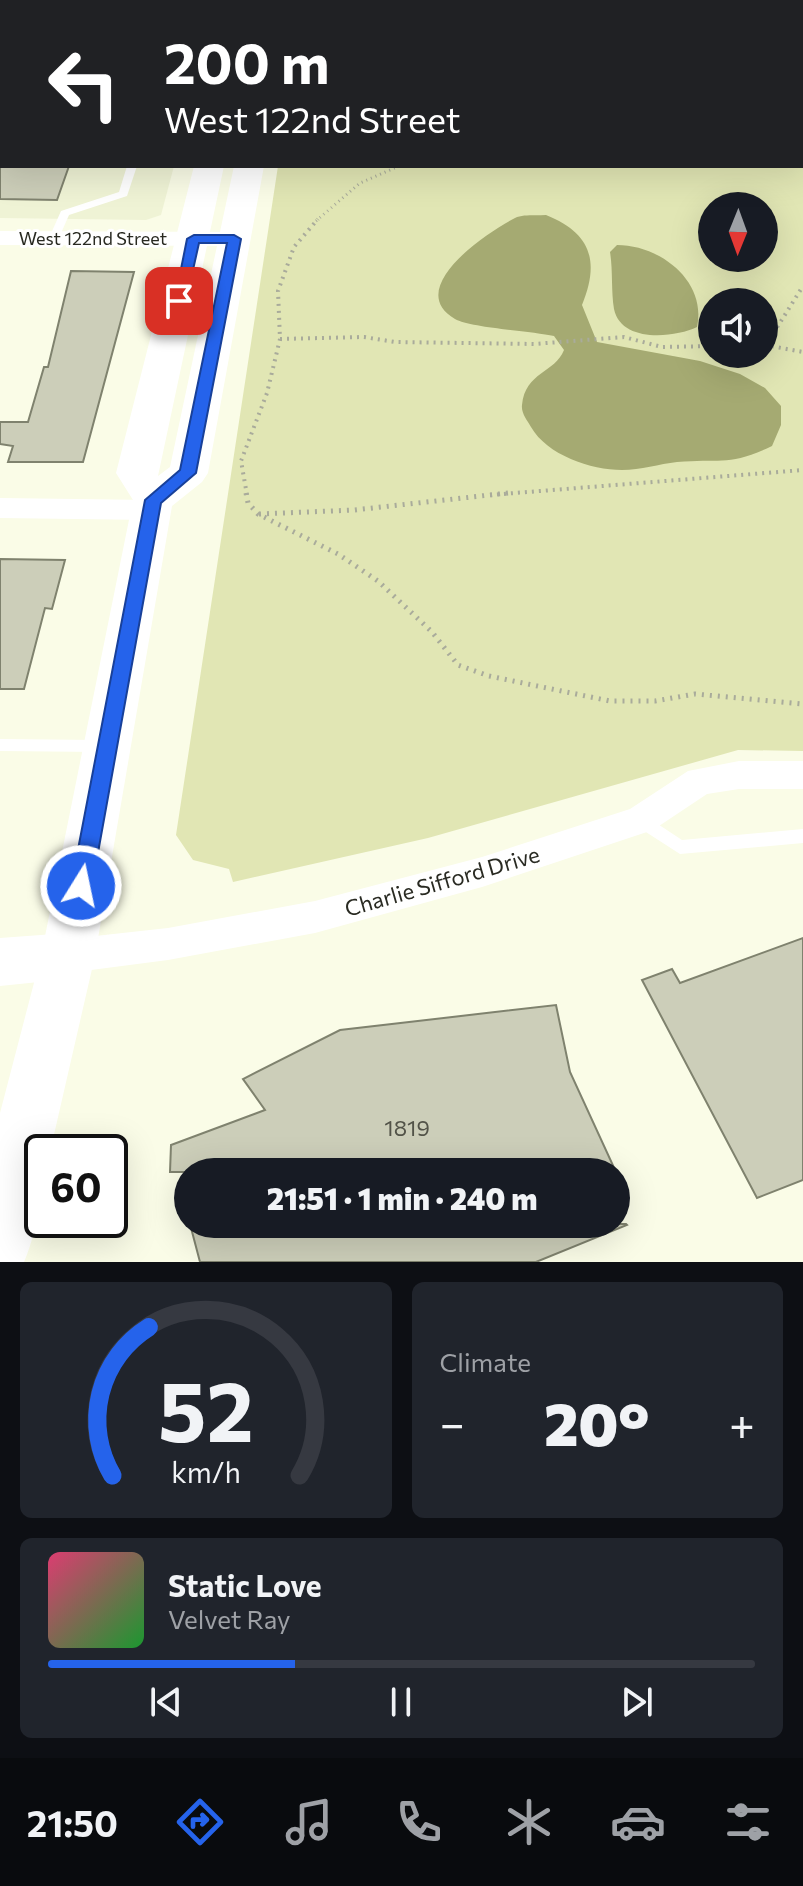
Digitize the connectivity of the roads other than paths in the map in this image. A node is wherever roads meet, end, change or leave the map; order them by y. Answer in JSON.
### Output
{"nodes":[{"id":1,"x":131,"y":168,"type":"edge"},
{"id":2,"x":209,"y":168,"type":"edge"},
{"id":3,"x":249,"y":168,"type":"edge"},
{"id":4,"x":0,"y":238,"type":"edge"},
{"id":5,"x":54,"y":238,"type":"junction"},
{"id":6,"x":194,"y":239,"type":"junction"},
{"id":7,"x":234,"y":239,"type":"junction"},
{"id":8,"x":152,"y":505,"type":"junction"},
{"id":9,"x":0,"y":508,"type":"edge"},
{"id":10,"x":0,"y":745,"type":"edge"},
{"id":11,"x":107,"y":746,"type":"junction"},
{"id":12,"x":803,"y":775,"type":"edge"},
{"id":13,"x":641,"y":820,"type":"junction"},
{"id":14,"x":803,"y":836,"type":"edge"},
{"id":15,"x":68,"y":956,"type":"junction"},
{"id":16,"x":0,"y":962,"type":"edge"},
{"id":17,"x":0,"y":1246,"type":"edge"}],
"edges":[{"from":1,"to":5,"type":"lane"},
{"from":2,"to":6,"type":"main road"},
{"from":3,"to":7,"type":"main road"},
{"from":4,"to":5,"type":"street","name":"West 122nd Street"},
{"from":5,"to":6,"type":"street","name":"West 122nd Street"},
{"from":6,"to":7,"type":"street","name":"West 122nd Street"},
{"from":6,"to":8,"type":"main road"},
{"from":7,"to":8,"type":"main road"},
{"from":8,"to":9,"type":"street"},
{"from":8,"to":11,"type":"main road"},
{"from":10,"to":11,"type":"lane"},
{"from":11,"to":15,"type":"main road"},
{"from":12,"to":13,"type":"street","name":"Charlie Sifford Drive"},
{"from":13,"to":14,"type":"lane"},
{"from":13,"to":15,"type":"street","name":"Charlie Sifford Drive"},
{"from":15,"to":16,"type":"street"},
{"from":15,"to":17,"type":"main road"}]}
